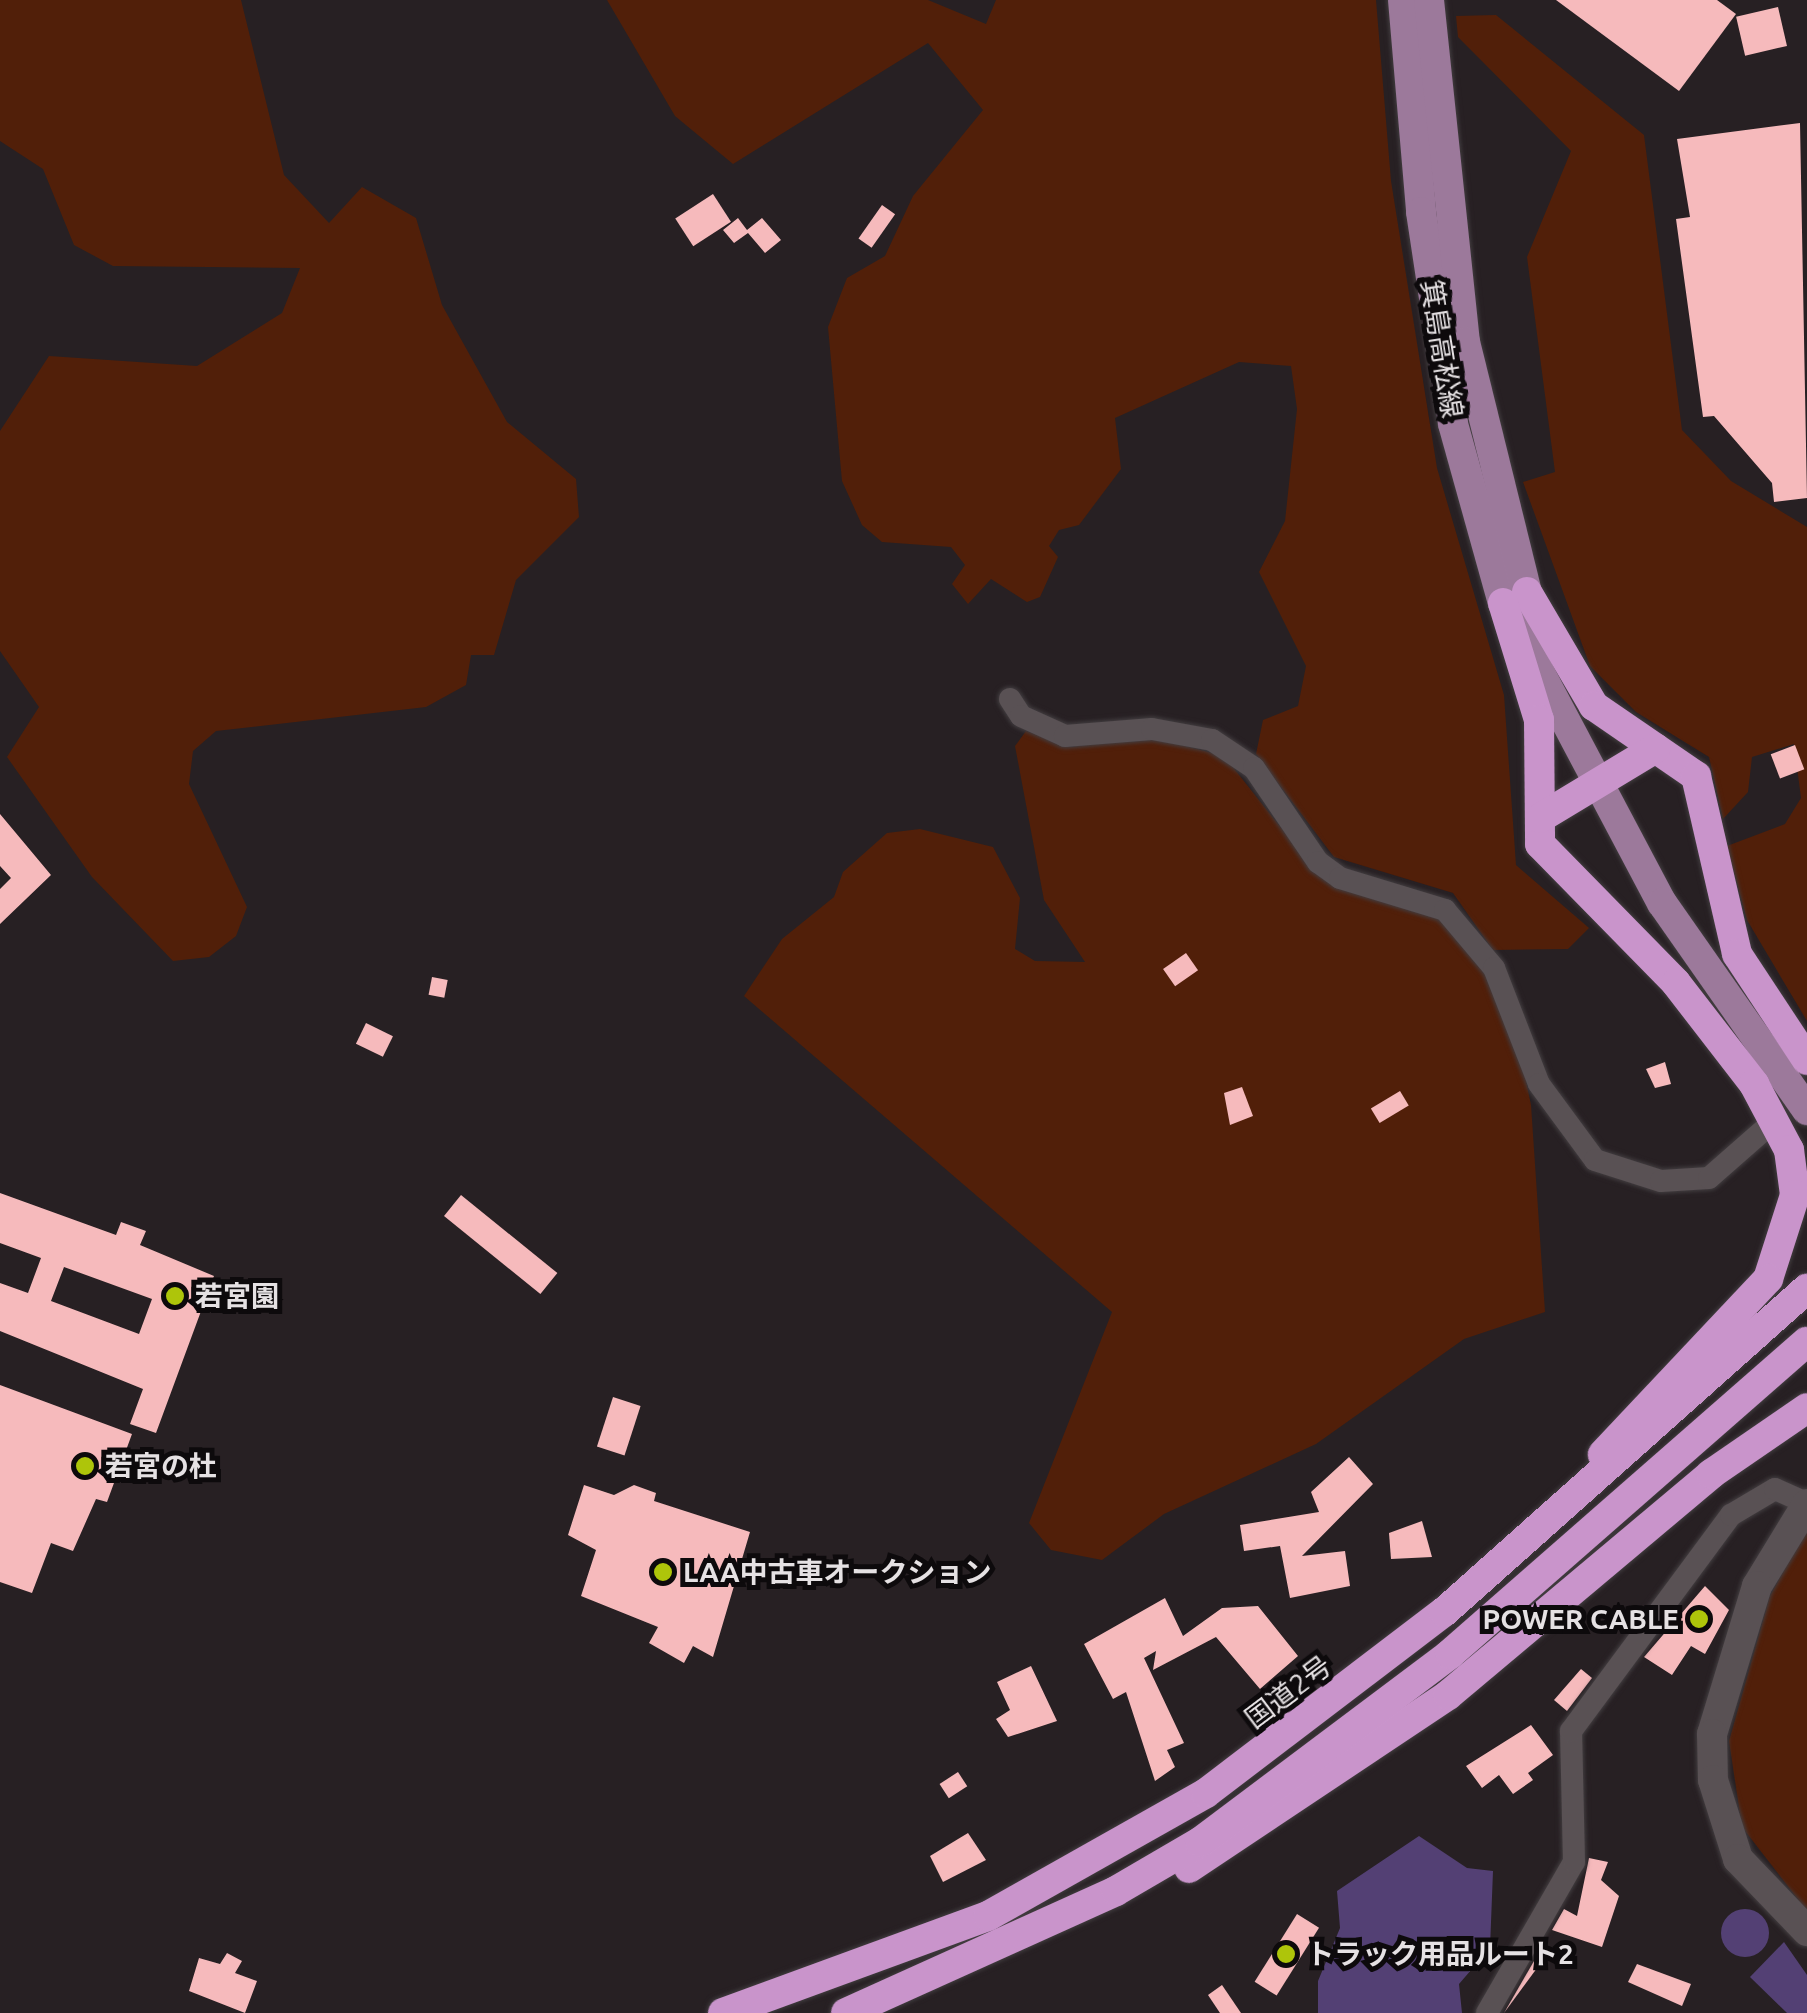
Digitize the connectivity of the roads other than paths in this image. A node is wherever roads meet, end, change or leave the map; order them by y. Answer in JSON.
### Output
{"nodes":[{"id":1,"x":1404,"y":0,"type":"edge"},
{"id":2,"x":1428,"y":0,"type":"edge"},
{"id":3,"x":1515,"y":598,"type":"junction"},
{"id":4,"x":1010,"y":699,"type":"dead end"},
{"id":5,"x":1656,"y":748,"type":"junction"},
{"id":6,"x":1594,"y":780,"type":"junction"},
{"id":7,"x":1540,"y":818,"type":"junction"},
{"id":8,"x":1807,"y":1060,"type":"edge"},
{"id":9,"x":1807,"y":1110,"type":"edge"},
{"id":10,"x":1775,"y":1120,"type":"junction"},
{"id":11,"x":1798,"y":1157,"type":"edge"},
{"id":12,"x":1807,"y":1289,"type":"edge"},
{"id":13,"x":1807,"y":1342,"type":"edge"},
{"id":14,"x":1807,"y":1408,"type":"edge"},
{"id":15,"x":1807,"y":1504,"type":"edge"},
{"id":16,"x":1548,"y":1523,"type":"junction"},
{"id":17,"x":1116,"y":1891,"type":"junction"},
{"id":18,"x":1807,"y":1932,"type":"edge"},
{"id":19,"x":723,"y":2013,"type":"edge"},
{"id":20,"x":846,"y":2013,"type":"edge"},
{"id":21,"x":1486,"y":2013,"type":"edge"}],
"edges":[{"from":1,"to":3,"type":"main road","name":"箕島高松線"},
{"from":2,"to":3,"type":"main road","name":"箕島高松線"},
{"from":3,"to":5,"type":"highway"},
{"from":3,"to":6,"type":"main road","name":"箕島高松線"},
{"from":3,"to":7,"type":"highway"},
{"from":4,"to":10,"type":"street"},
{"from":5,"to":6,"type":"highway"},
{"from":5,"to":8,"type":"highway"},
{"from":6,"to":7,"type":"highway"},
{"from":6,"to":9,"type":"main road","name":"箕島高松線"},
{"from":7,"to":10,"type":"highway"},
{"from":10,"to":11,"type":"highway"},
{"from":11,"to":16,"type":"highway"},
{"from":12,"to":16,"type":"highway","name":"国道2号"},
{"from":13,"to":17,"type":"highway"},
{"from":14,"to":17,"type":"highway"},
{"from":15,"to":18,"type":"street"},
{"from":15,"to":21,"type":"street"},
{"from":16,"to":19,"type":"highway","name":"国道2号"},
{"from":17,"to":20,"type":"highway"}]}
